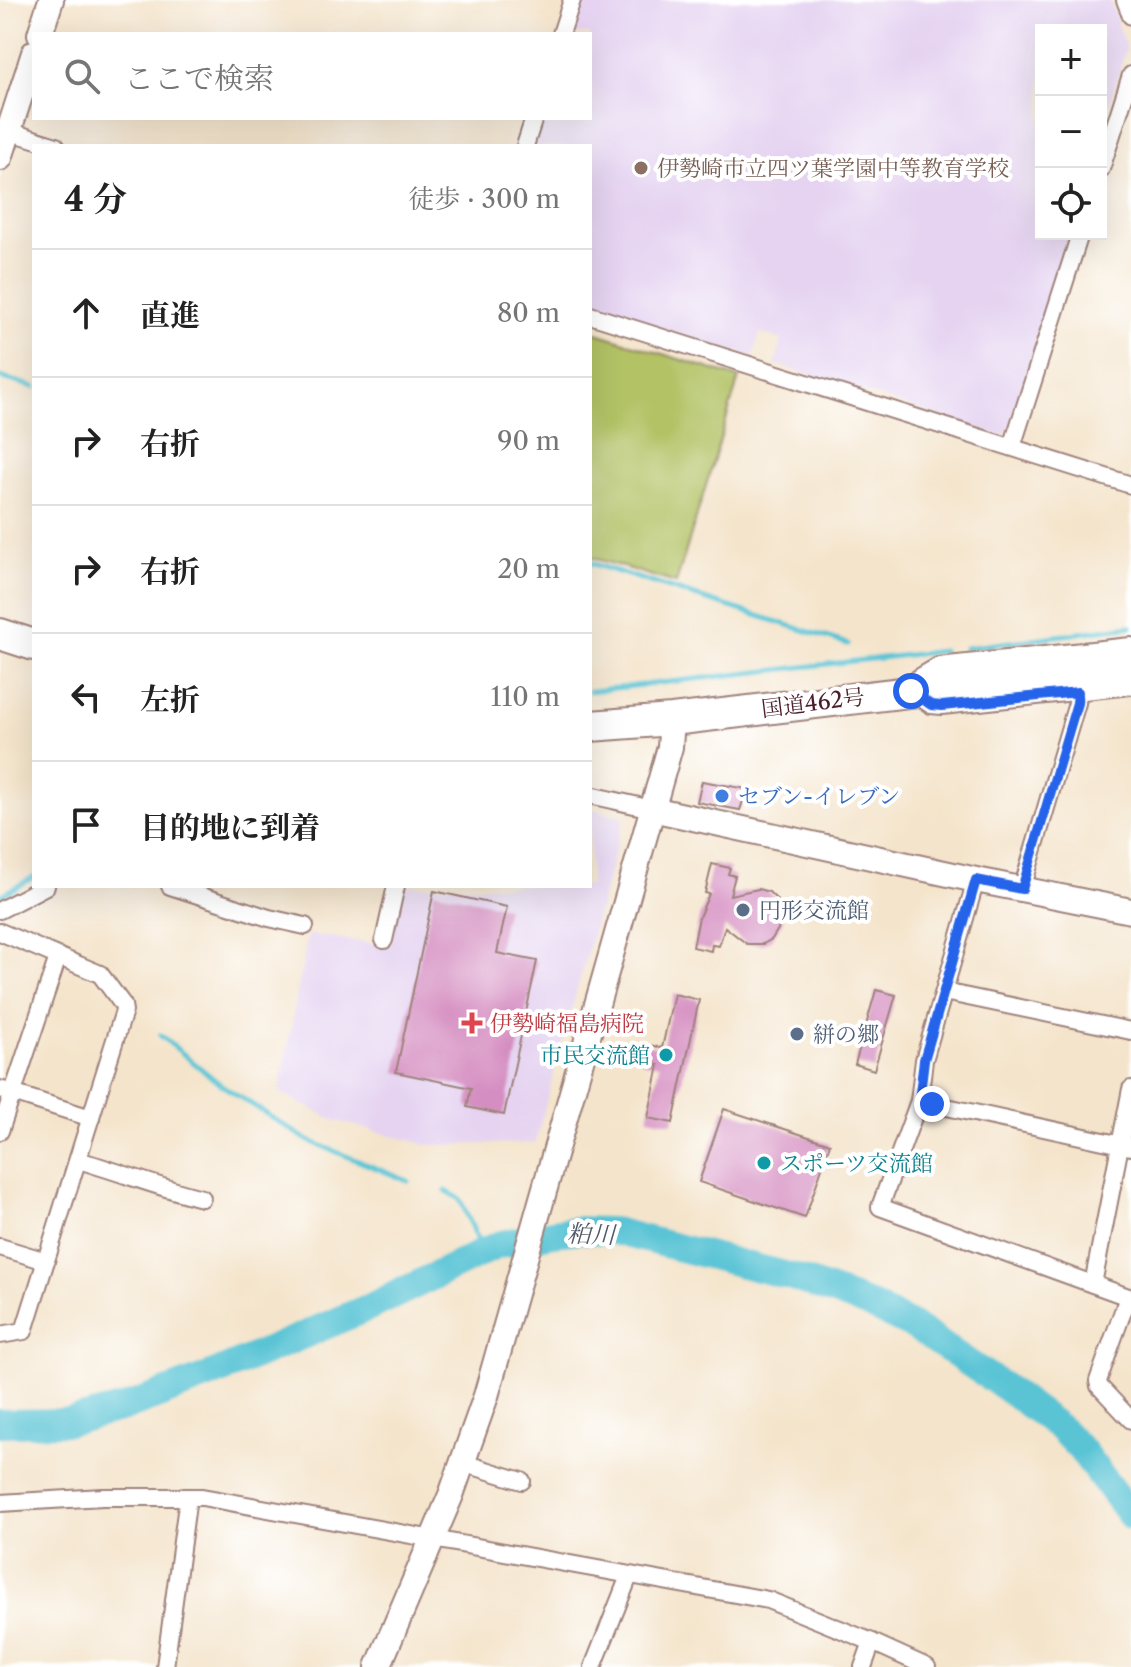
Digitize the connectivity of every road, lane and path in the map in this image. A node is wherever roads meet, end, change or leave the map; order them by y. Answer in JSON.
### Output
{"nodes":[{"id":1,"x":51,"y":0,"type":"edge"},
{"id":2,"x":572,"y":0,"type":"edge"},
{"id":3,"x":1125,"y":0,"type":"edge"},
{"id":4,"x":1131,"y":16,"type":"edge"},
{"id":5,"x":41,"y":32,"type":"edge"},
{"id":6,"x":562,"y":32,"type":"edge"},
{"id":7,"x":32,"y":58,"type":"edge"},
{"id":8,"x":1131,"y":75,"type":"edge"},
{"id":9,"x":533,"y":120,"type":"edge"},
{"id":10,"x":4,"y":130,"type":"edge"},
{"id":11,"x":50,"y":144,"type":"edge"},
{"id":12,"x":526,"y":144,"type":"edge"},
{"id":13,"x":0,"y":158,"type":"edge"},
{"id":14,"x":1101,"y":168,"type":"edge"},
{"id":15,"x":1078,"y":240,"type":"edge"},
{"id":16,"x":592,"y":316,"type":"edge"},
{"id":17,"x":1012,"y":447,"type":"junction"},
{"id":18,"x":1131,"y":485,"type":"edge"},
{"id":19,"x":0,"y":634,"type":"edge"},
{"id":20,"x":32,"y":644,"type":"edge"},
{"id":21,"x":1131,"y":646,"type":"edge"},
{"id":22,"x":1131,"y":666,"type":"edge"},
{"id":23,"x":1131,"y":686,"type":"edge"},
{"id":24,"x":1078,"y":692,"type":"junction"},
{"id":25,"x":921,"y":698,"type":"junction"},
{"id":26,"x":672,"y":720,"type":"junction"},
{"id":27,"x":592,"y":726,"type":"edge"},
{"id":28,"x":592,"y":795,"type":"edge"},
{"id":29,"x":652,"y":809,"type":"junction"},
{"id":30,"x":976,"y":880,"type":"junction"},
{"id":31,"x":42,"y":888,"type":"edge"},
{"id":32,"x":176,"y":888,"type":"edge"},
{"id":33,"x":396,"y":888,"type":"edge"},
{"id":34,"x":1022,"y":889,"type":"junction"},
{"id":35,"x":0,"y":910,"type":"edge"},
{"id":36,"x":1131,"y":911,"type":"edge"},
{"id":37,"x":305,"y":926,"type":"dead end"},
{"id":38,"x":0,"y":932,"type":"edge"},
{"id":39,"x":384,"y":940,"type":"dead end"},
{"id":40,"x":58,"y":957,"type":"junction"},
{"id":41,"x":944,"y":992,"type":"junction"},
{"id":42,"x":1131,"y":1031,"type":"edge"},
{"id":43,"x":1131,"y":1089,"type":"edge"},
{"id":44,"x":6,"y":1091,"type":"edge"},
{"id":45,"x":919,"y":1101,"type":"junction"},
{"id":46,"x":91,"y":1118,"type":"junction"},
{"id":47,"x":0,"y":1131,"type":"edge"},
{"id":48,"x":1126,"y":1146,"type":"edge"},
{"id":49,"x":78,"y":1160,"type":"junction"},
{"id":50,"x":202,"y":1198,"type":"dead end"},
{"id":51,"x":0,"y":1247,"type":"edge"},
{"id":52,"x":46,"y":1261,"type":"junction"},
{"id":53,"x":1093,"y":1284,"type":"junction"},
{"id":54,"x":1130,"y":1297,"type":"edge"},
{"id":55,"x":0,"y":1335,"type":"edge"},
{"id":56,"x":1131,"y":1420,"type":"edge"},
{"id":57,"x":463,"y":1463,"type":"junction"},
{"id":58,"x":522,"y":1481,"type":"dead end"},
{"id":59,"x":188,"y":1497,"type":"junction"},
{"id":60,"x":0,"y":1503,"type":"edge"},
{"id":61,"x":432,"y":1538,"type":"junction"},
{"id":62,"x":629,"y":1576,"type":"junction"},
{"id":63,"x":872,"y":1642,"type":"junction"},
{"id":64,"x":165,"y":1667,"type":"edge"},
{"id":65,"x":378,"y":1667,"type":"edge"},
{"id":66,"x":593,"y":1667,"type":"edge"},
{"id":67,"x":863,"y":1667,"type":"edge"},
{"id":68,"x":927,"y":1667,"type":"edge"}],
"edges":[{"from":1,"to":5,"type":"street"},
{"from":2,"to":6,"type":"street"},
{"from":3,"to":4,"type":"street"},
{"from":7,"to":10,"type":"street"},
{"from":8,"to":14,"type":"street"},
{"from":9,"to":12,"type":"street"},
{"from":10,"to":11,"type":"street"},
{"from":10,"to":13,"type":"street"},
{"from":15,"to":17,"type":"street"},
{"from":16,"to":17,"type":"street"},
{"from":17,"to":18,"type":"street"},
{"from":19,"to":20,"type":"highway"},
{"from":21,"to":25,"type":"street"},
{"from":22,"to":25,"type":"highway","name":"国道462号"},
{"from":23,"to":24,"type":"street"},
{"from":24,"to":25,"type":"street"},
{"from":24,"to":34,"type":"street"},
{"from":25,"to":26,"type":"highway","name":"国道462号"},
{"from":26,"to":27,"type":"highway","name":"国道462号"},
{"from":26,"to":29,"type":"street"},
{"from":28,"to":29,"type":"street"},
{"from":29,"to":30,"type":"street"},
{"from":29,"to":57,"type":"street"},
{"from":30,"to":34,"type":"street"},
{"from":30,"to":41,"type":"street"},
{"from":31,"to":35,"type":"street"},
{"from":32,"to":37,"type":"street"},
{"from":33,"to":39,"type":"street"},
{"from":34,"to":36,"type":"street"},
{"from":38,"to":40,"type":"street"},
{"from":40,"to":44,"type":"street"},
{"from":40,"to":46,"type":"street"},
{"from":41,"to":42,"type":"street"},
{"from":41,"to":45,"type":"street"},
{"from":43,"to":48,"type":"street"},
{"from":44,"to":46,"type":"street"},
{"from":44,"to":47,"type":"street"},
{"from":45,"to":48,"type":"street"},
{"from":45,"to":53,"type":"street"},
{"from":46,"to":49,"type":"street"},
{"from":48,"to":53,"type":"street"},
{"from":49,"to":50,"type":"street"},
{"from":49,"to":52,"type":"street"},
{"from":51,"to":52,"type":"street"},
{"from":52,"to":55,"type":"street"},
{"from":53,"to":54,"type":"street"},
{"from":54,"to":56,"type":"street"},
{"from":57,"to":58,"type":"street"},
{"from":57,"to":61,"type":"street"},
{"from":59,"to":60,"type":"street"},
{"from":59,"to":61,"type":"street"},
{"from":59,"to":64,"type":"street"},
{"from":61,"to":62,"type":"street"},
{"from":61,"to":65,"type":"street"},
{"from":62,"to":63,"type":"street"},
{"from":62,"to":66,"type":"street"},
{"from":63,"to":67,"type":"street"},
{"from":63,"to":68,"type":"street"}]}
